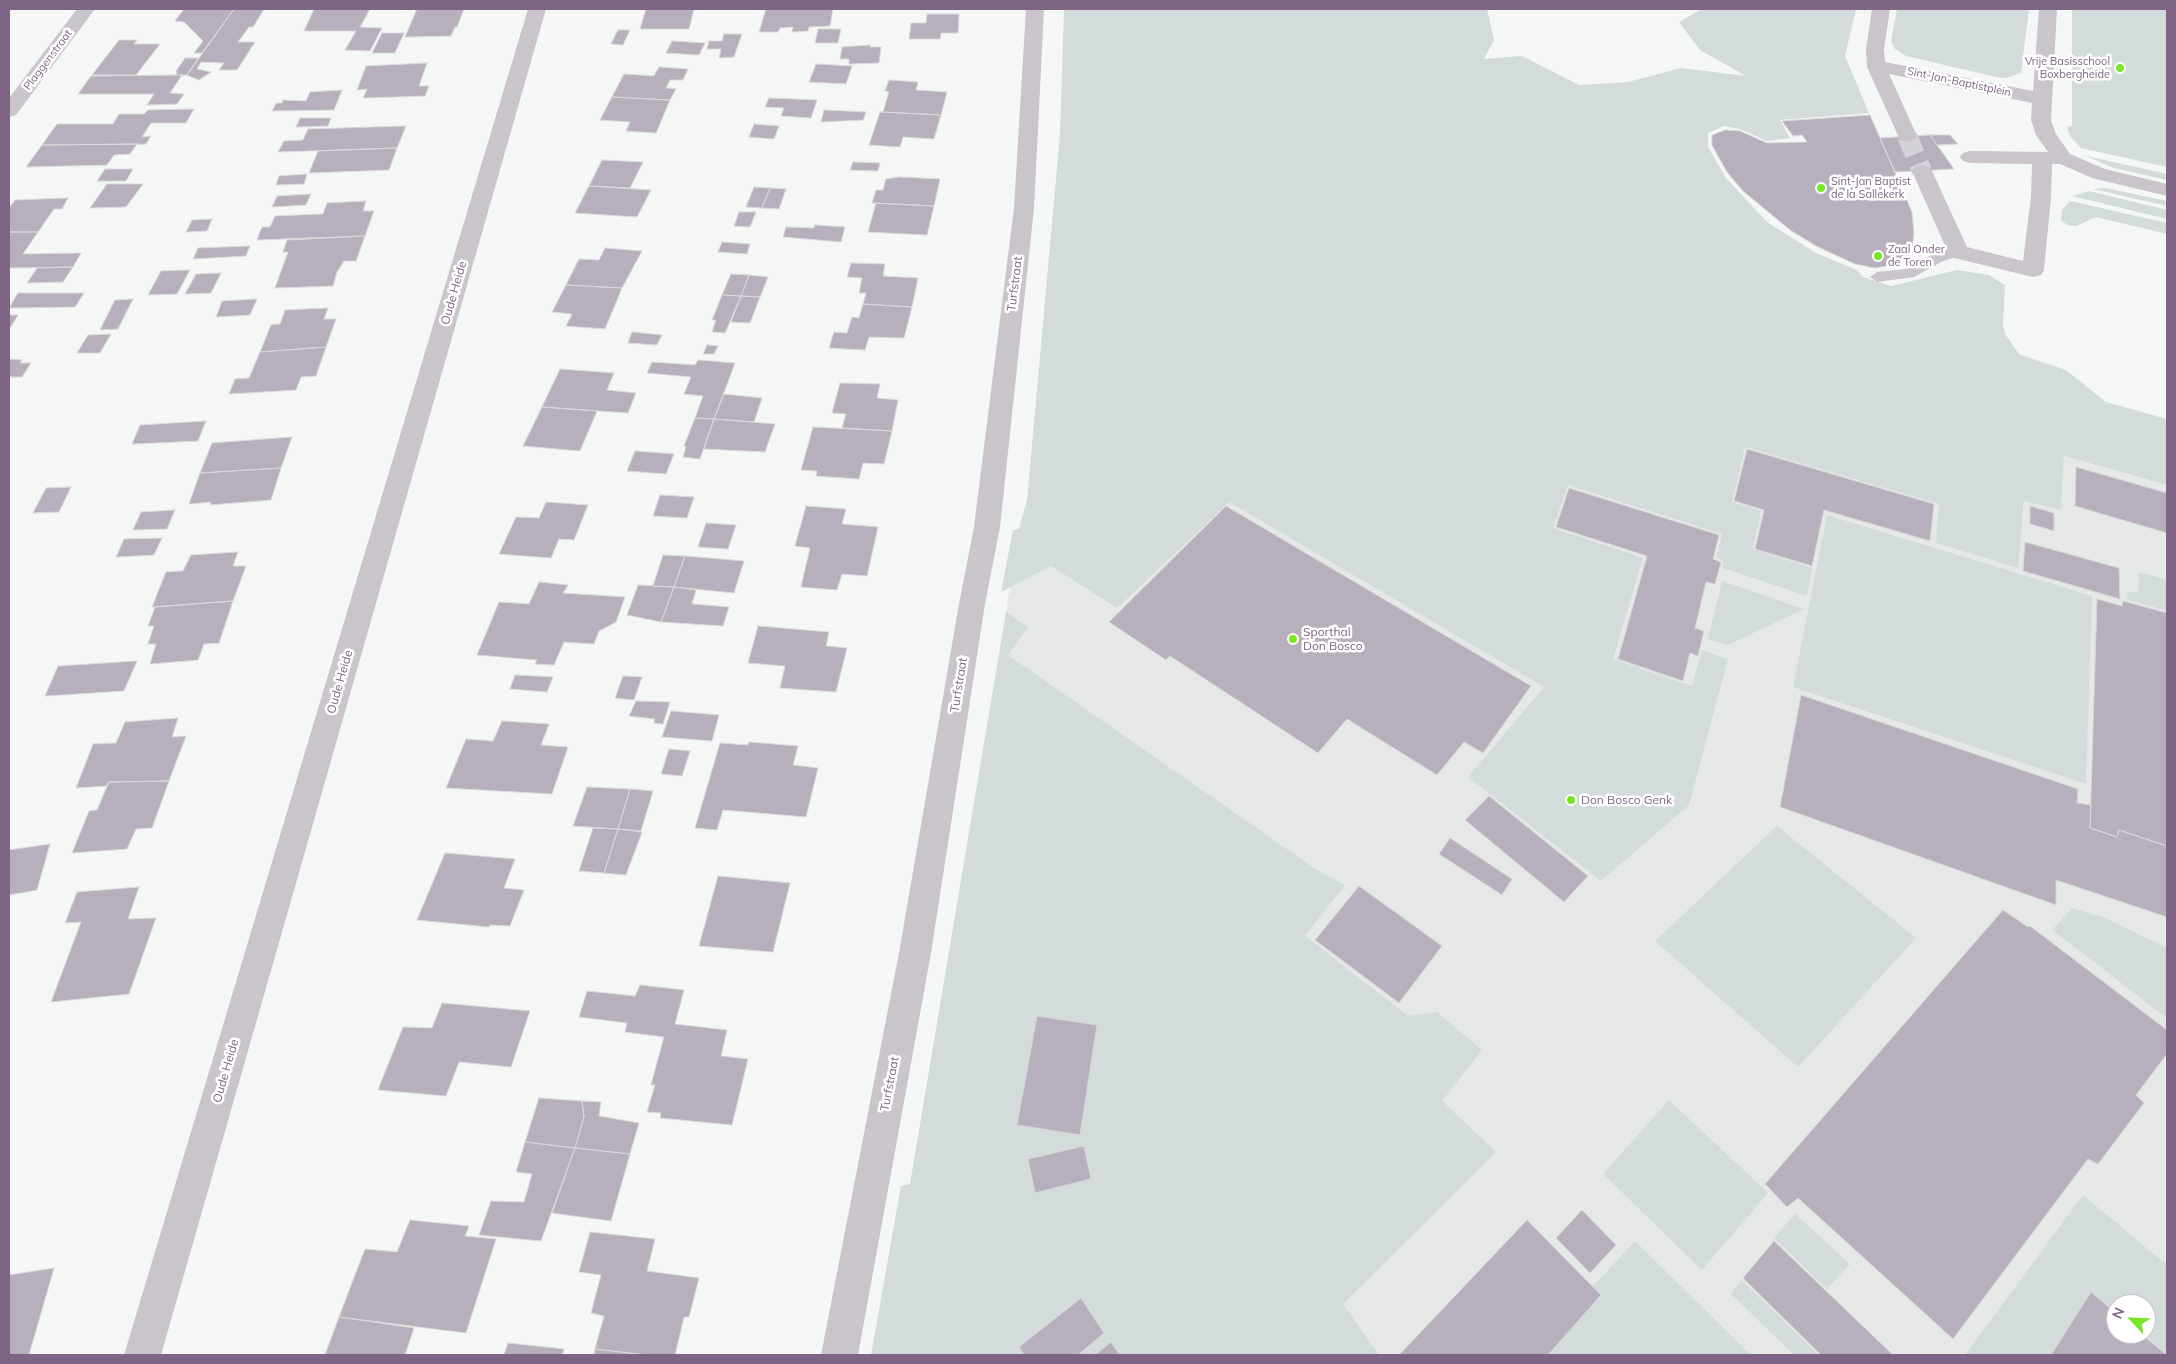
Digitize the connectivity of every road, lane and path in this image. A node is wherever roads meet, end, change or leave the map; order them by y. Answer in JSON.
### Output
{"nodes":[{"id":1,"x":86,"y":9,"type":"edge"},
{"id":2,"x":537,"y":9,"type":"edge"},
{"id":3,"x":1035,"y":9,"type":"edge"},
{"id":4,"x":1881,"y":9,"type":"edge"},
{"id":5,"x":2048,"y":9,"type":"edge"},
{"id":6,"x":1876,"y":67,"type":"junction"},
{"id":7,"x":2042,"y":99,"type":"junction"},
{"id":8,"x":9,"y":111,"type":"edge"},
{"id":9,"x":1907,"y":136,"type":"tunnel mouth"},
{"id":10,"x":1970,"y":157,"type":"dead end"},
{"id":11,"x":2042,"y":158,"type":"junction"},
{"id":12,"x":2063,"y":158,"type":"junction"},
{"id":13,"x":1922,"y":171,"type":"tunnel mouth"},
{"id":14,"x":2167,"y":190,"type":"edge"},
{"id":15,"x":1958,"y":252,"type":"junction"},
{"id":16,"x":1877,"y":276,"type":"dead end"},
{"id":17,"x":142,"y":1355,"type":"edge"},
{"id":18,"x":839,"y":1355,"type":"edge"}],
"edges":[{"from":1,"to":8,"type":"street","name":"Plaggenstraat"},
{"from":2,"to":17,"type":"street","name":"Oude Heide"},
{"from":3,"to":18,"type":"street","name":"Turfstraat"},
{"from":4,"to":6,"type":"street"},
{"from":5,"to":7,"type":"street"},
{"from":6,"to":7,"type":"street","name":"Sint-Jan-Baptistplein"},
{"from":6,"to":9,"type":"street"},
{"from":7,"to":12,"type":"street"},
{"from":10,"to":11,"type":"street"},
{"from":11,"to":12,"type":"street"},
{"from":11,"to":15,"type":"street"},
{"from":12,"to":14,"type":"street"},
{"from":13,"to":15,"type":"street"},
{"from":15,"to":16,"type":"lane"}]}
